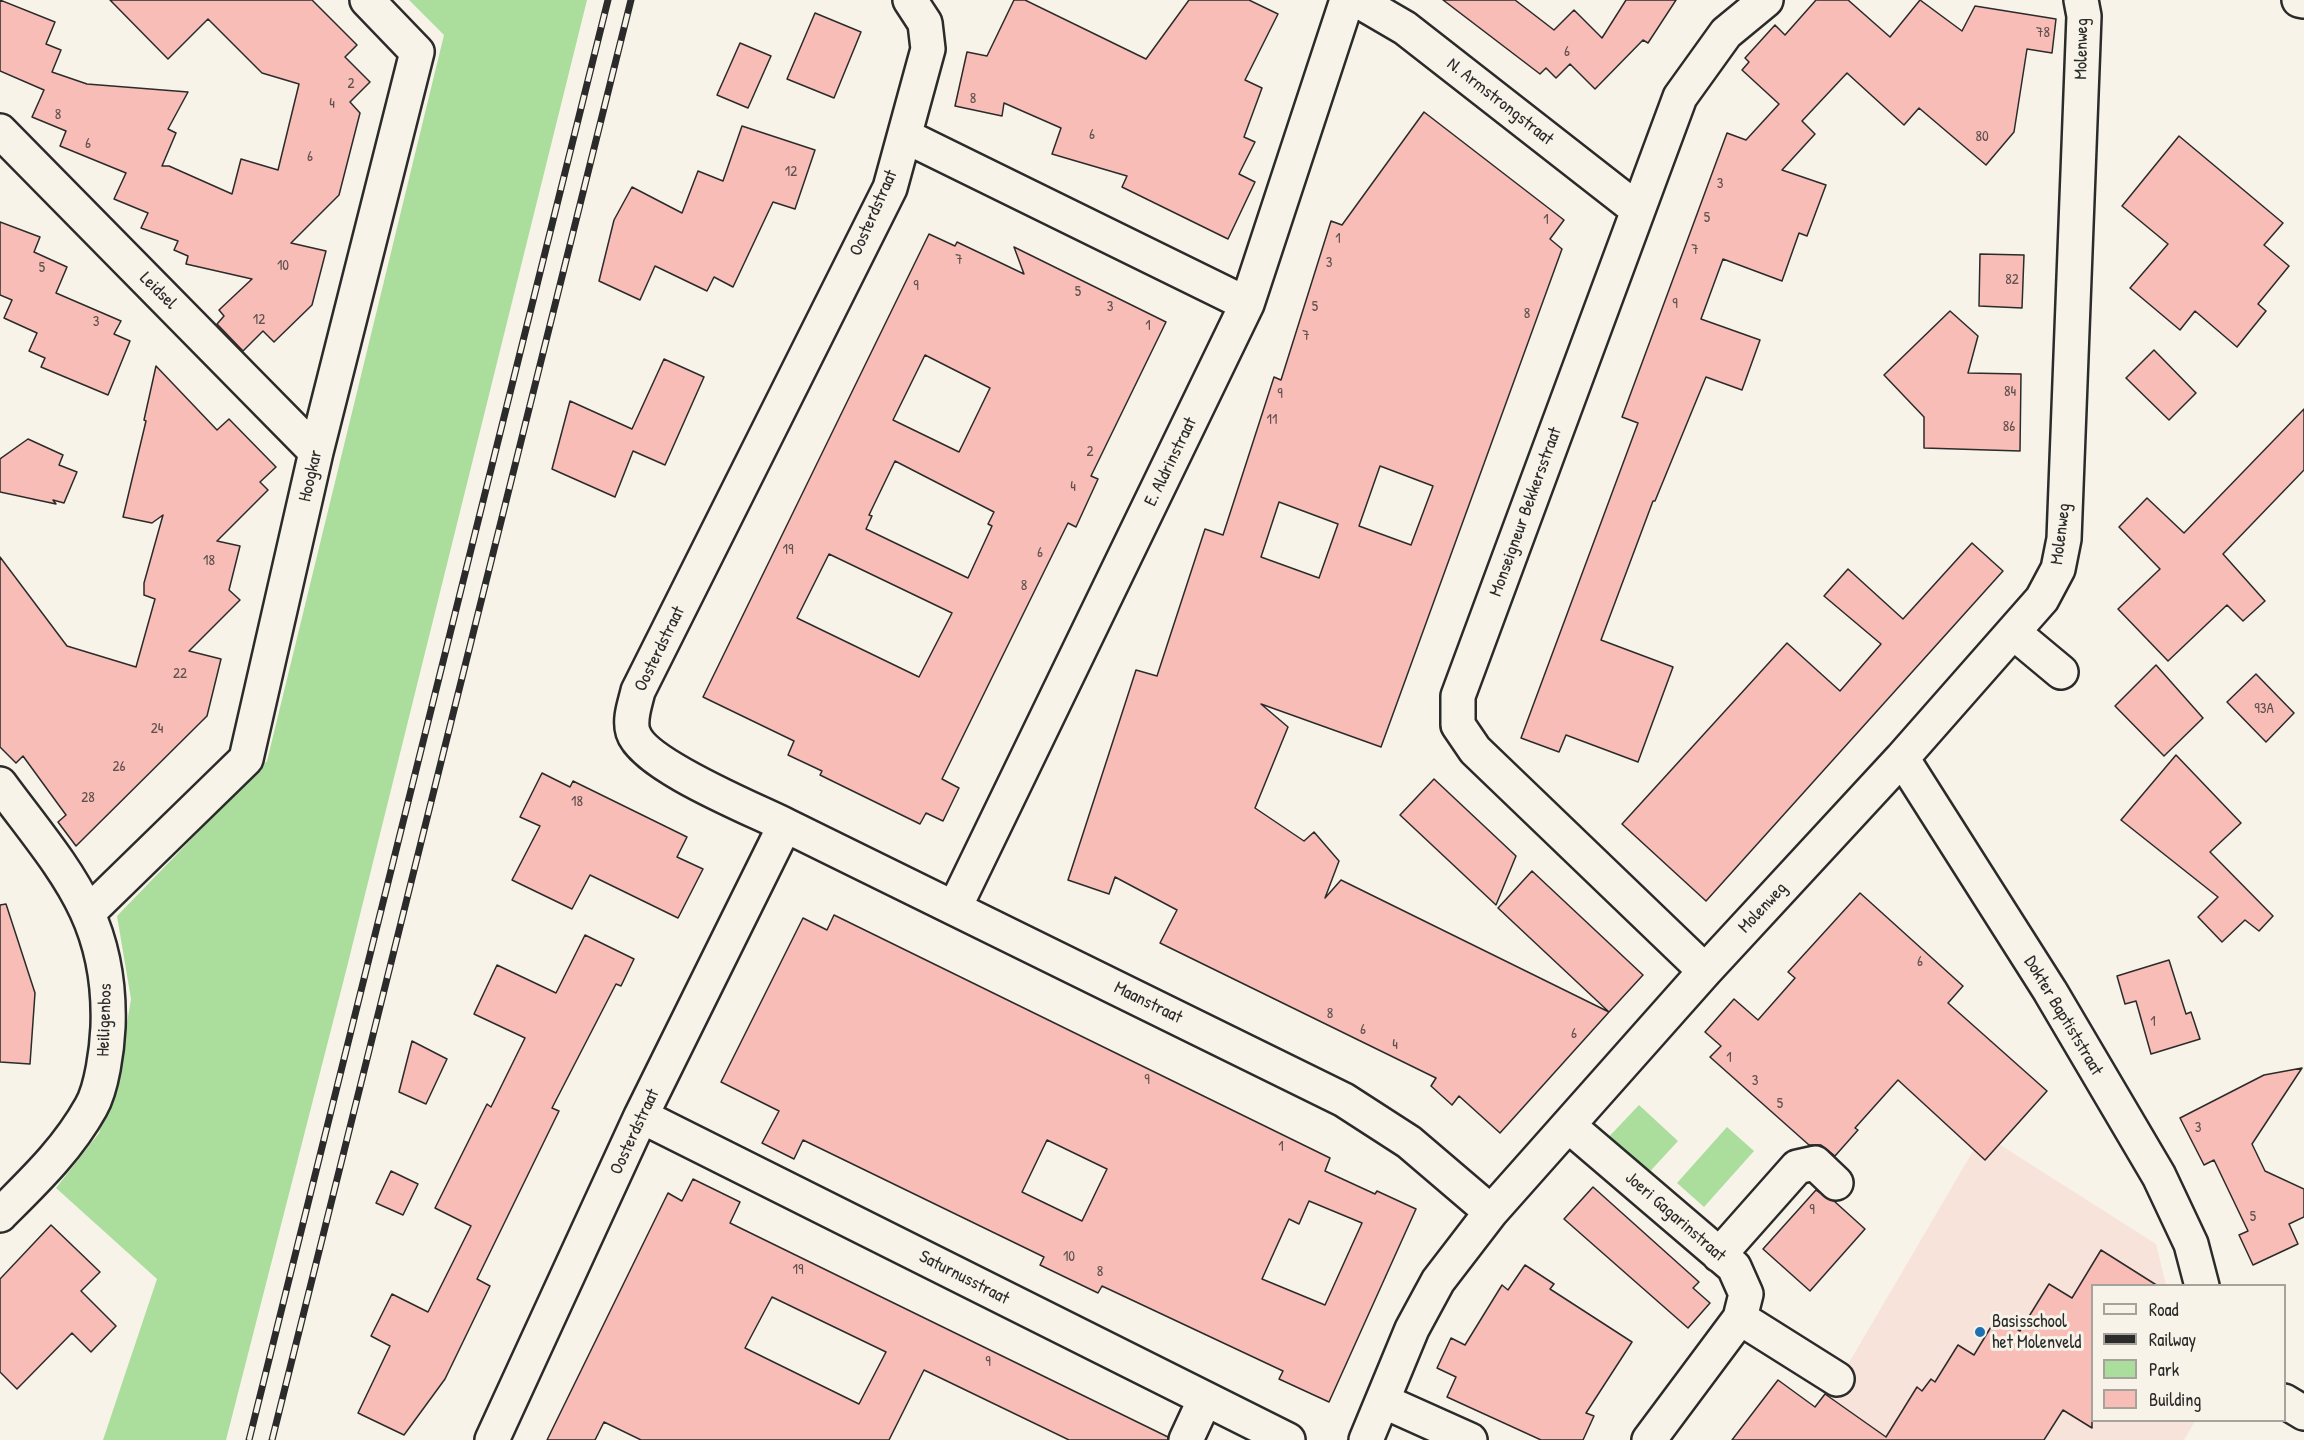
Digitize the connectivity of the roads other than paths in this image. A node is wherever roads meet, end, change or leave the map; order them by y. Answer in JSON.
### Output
{"nodes":[{"id":1,"x":367,"y":0,"type":"edge"},
{"id":2,"x":910,"y":0,"type":"edge"},
{"id":3,"x":1347,"y":0,"type":"edge"},
{"id":4,"x":1357,"y":0,"type":"edge"},
{"id":5,"x":1766,"y":0,"type":"edge"},
{"id":6,"x":2081,"y":0,"type":"edge"},
{"id":7,"x":2299,"y":0,"type":"edge"},
{"id":8,"x":2304,"y":1,"type":"edge"},
{"id":9,"x":0,"y":131,"type":"edge"},
{"id":10,"x":905,"y":136,"type":"junction"},
{"id":11,"x":1638,"y":210,"type":"junction"},
{"id":12,"x":1247,"y":304,"type":"junction"},
{"id":13,"x":316,"y":452,"type":"junction"},
{"id":14,"x":2013,"y":632,"type":"junction"},
{"id":15,"x":2061,"y":672,"type":"dead end"},
{"id":16,"x":1902,"y":758,"type":"junction"},
{"id":17,"x":0,"y":784,"type":"edge"},
{"id":18,"x":785,"y":825,"type":"junction"},
{"id":19,"x":955,"y":908,"type":"junction"},
{"id":20,"x":89,"y":912,"type":"junction"},
{"id":21,"x":1705,"y":971,"type":"junction"},
{"id":22,"x":641,"y":1116,"type":"junction"},
{"id":23,"x":1569,"y":1126,"type":"junction"},
{"id":24,"x":1836,"y":1183,"type":"dead end"},
{"id":25,"x":1491,"y":1212,"type":"junction"},
{"id":26,"x":0,"y":1215,"type":"edge"},
{"id":27,"x":1719,"y":1254,"type":"junction"},
{"id":28,"x":2201,"y":1284,"type":"edge"},
{"id":29,"x":1740,"y":1317,"type":"junction"},
{"id":30,"x":1837,"y":1379,"type":"dead end"},
{"id":31,"x":1205,"y":1399,"type":"junction"},
{"id":32,"x":1383,"y":1401,"type":"junction"},
{"id":33,"x":2286,"y":1402,"type":"edge"},
{"id":34,"x":2304,"y":1413,"type":"edge"},
{"id":35,"x":492,"y":1440,"type":"edge"},
{"id":36,"x":1186,"y":1440,"type":"edge"},
{"id":37,"x":1288,"y":1440,"type":"edge"},
{"id":38,"x":1366,"y":1440,"type":"edge"},
{"id":39,"x":1470,"y":1440,"type":"edge"},
{"id":40,"x":1649,"y":1440,"type":"edge"}],
"edges":[{"from":1,"to":13,"type":"street","name":"Hoogkar"},
{"from":2,"to":10,"type":"street","name":"Oosterdstraat"},
{"from":3,"to":12,"type":"street","name":"E. Aldrinstraat"},
{"from":4,"to":11,"type":"street","name":"N. Armstrongstraat"},
{"from":5,"to":11,"type":"street","name":"Monseigneur Bekkersstraat"},
{"from":6,"to":14,"type":"street","name":"Molenweg"},
{"from":7,"to":8,"type":"street"},
{"from":9,"to":13,"type":"street","name":"Leidsel"},
{"from":10,"to":12,"type":"street"},
{"from":10,"to":18,"type":"street","name":"Oosterdstraat"},
{"from":11,"to":21,"type":"street","name":"Monseigneur Bekkersstraat"},
{"from":12,"to":19,"type":"street","name":"E. Aldrinstraat"},
{"from":13,"to":20,"type":"street","name":"Hoogkar"},
{"from":14,"to":15,"type":"street"},
{"from":14,"to":16,"type":"street","name":"Molenweg"},
{"from":16,"to":21,"type":"street","name":"Molenweg"},
{"from":16,"to":28,"type":"street","name":"Dokter Baptiststraat"},
{"from":17,"to":20,"type":"street","name":"Heiligenbos"},
{"from":18,"to":19,"type":"street","name":"Maanstraat"},
{"from":18,"to":22,"type":"street","name":"Oosterdstraat"},
{"from":19,"to":25,"type":"street","name":"Maanstraat"},
{"from":20,"to":26,"type":"street","name":"Heiligenbos"},
{"from":21,"to":23,"type":"street"},
{"from":22,"to":31,"type":"street","name":"Saturnusstraat"},
{"from":22,"to":35,"type":"street","name":"Oosterdstraat"},
{"from":23,"to":25,"type":"street"},
{"from":23,"to":27,"type":"street","name":"Joeri Gagarinstraat"},
{"from":24,"to":27,"type":"street"},
{"from":25,"to":32,"type":"street"},
{"from":27,"to":29,"type":"street","name":"Joeri Gagarinstraat"},
{"from":29,"to":30,"type":"street"},
{"from":29,"to":40,"type":"street","name":"Joeri Gagarinstraat"},
{"from":31,"to":36,"type":"street"},
{"from":31,"to":37,"type":"street","name":"Saturnusstraat"},
{"from":32,"to":38,"type":"street"},
{"from":32,"to":39,"type":"street"},
{"from":33,"to":34,"type":"street"}]}
